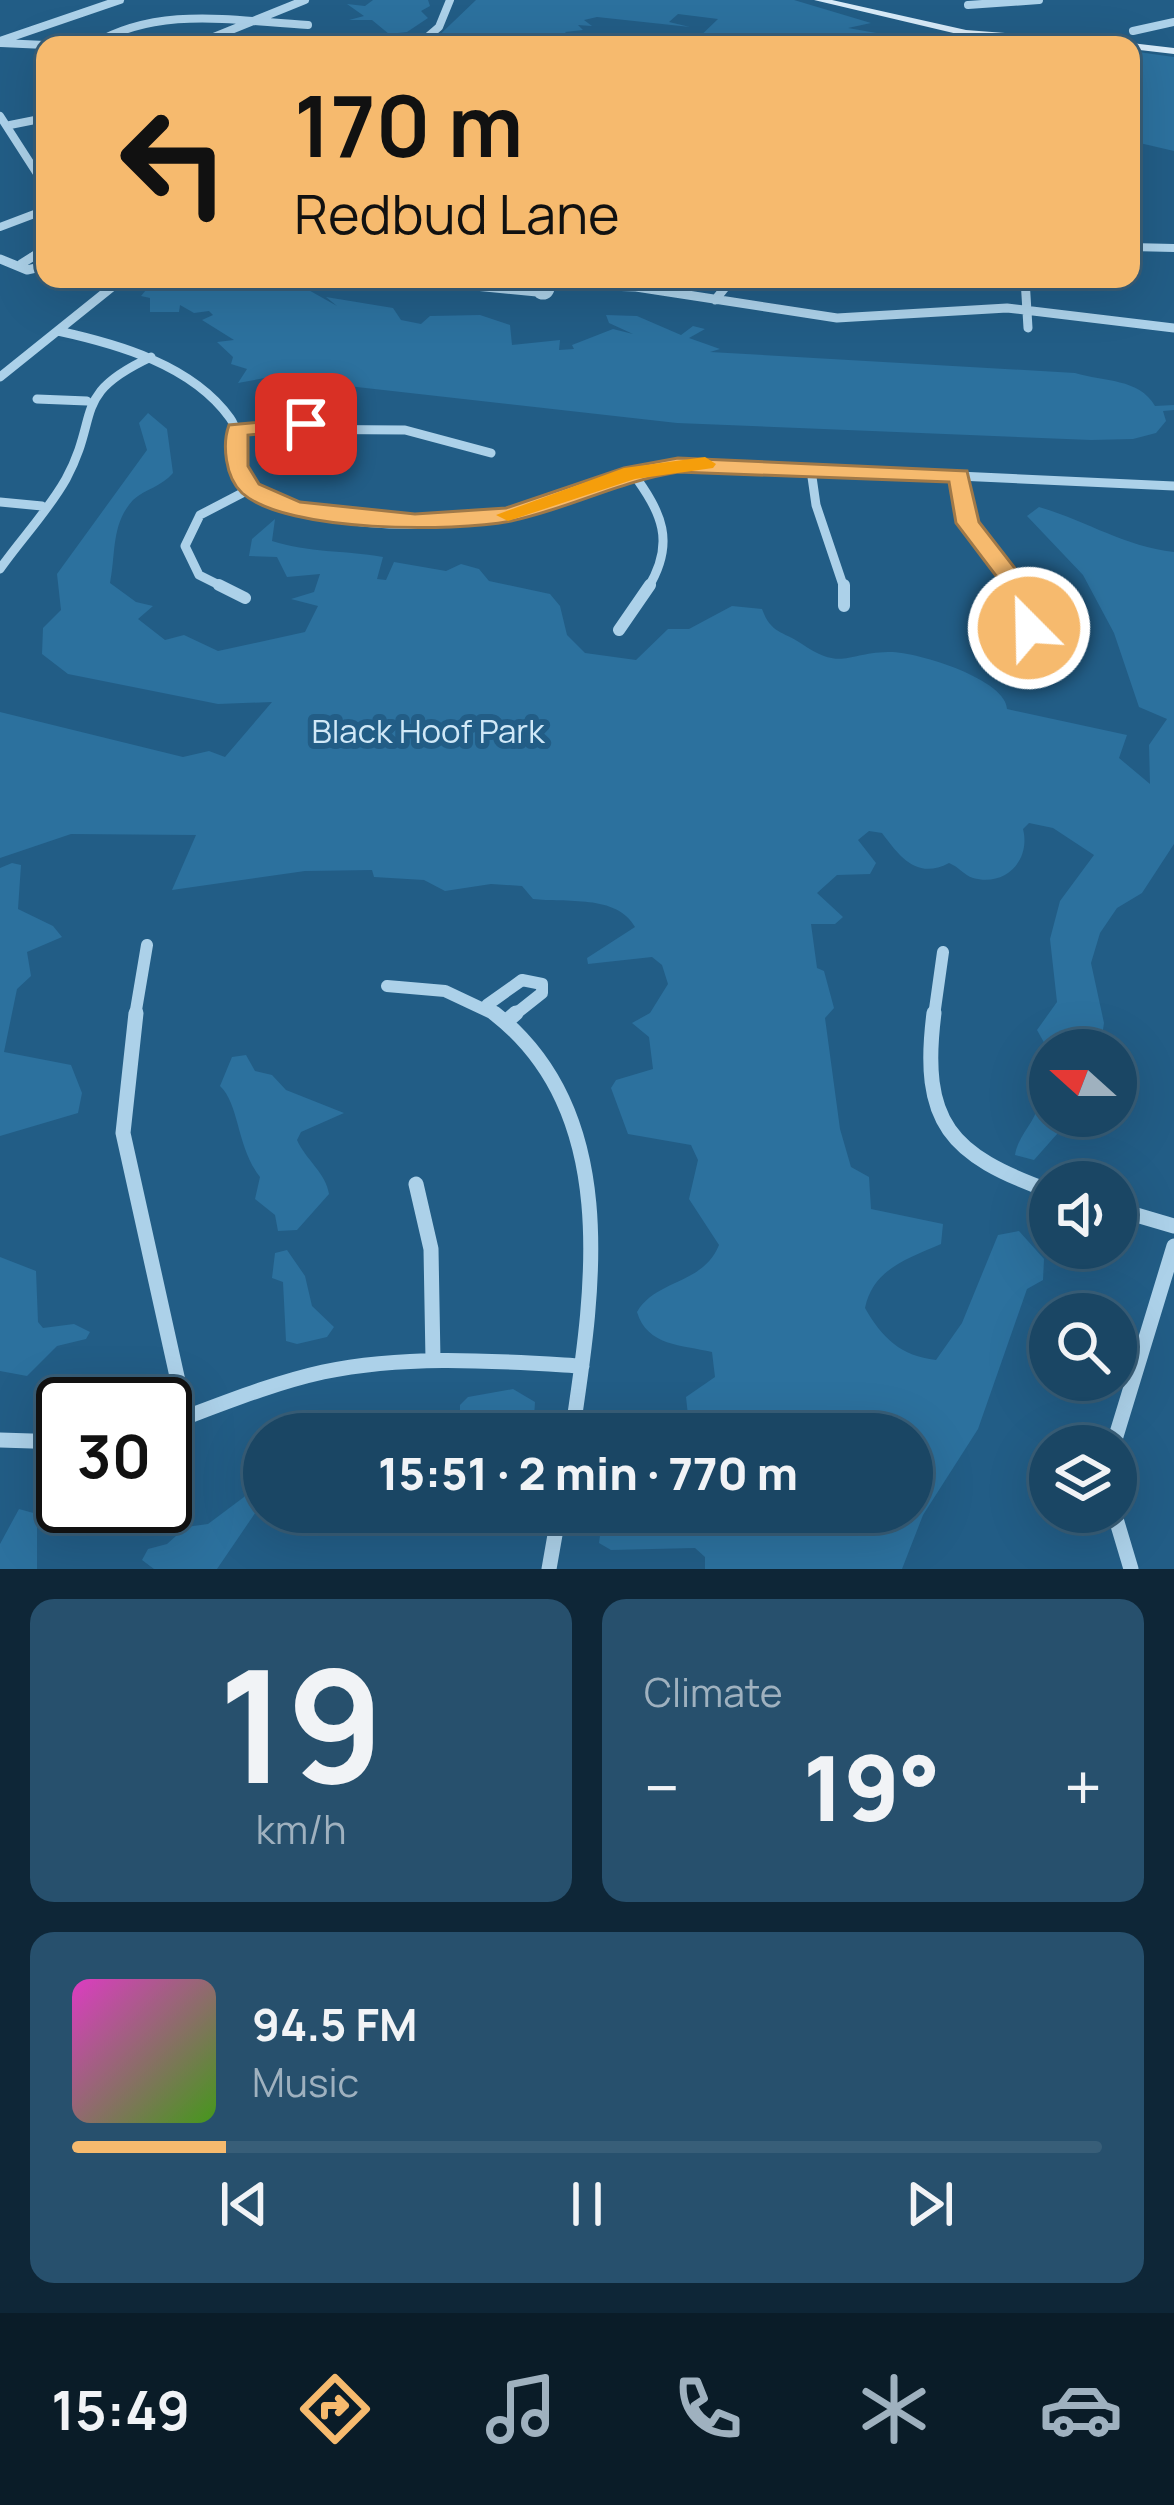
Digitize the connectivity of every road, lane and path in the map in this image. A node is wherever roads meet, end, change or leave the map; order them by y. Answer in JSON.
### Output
{"nodes":[{"id":1,"x":120,"y":0,"type":"edge"},
{"id":2,"x":282,"y":0,"type":"edge"},
{"id":3,"x":450,"y":0,"type":"edge"},
{"id":4,"x":819,"y":0,"type":"edge"},
{"id":5,"x":1039,"y":0,"type":"edge"},
{"id":6,"x":301,"y":2,"type":"edge"},
{"id":7,"x":968,"y":5,"type":"dead end"},
{"id":8,"x":259,"y":19,"type":"junction"},
{"id":9,"x":1174,"y":22,"type":"edge"},
{"id":10,"x":308,"y":25,"type":"dead end"},
{"id":11,"x":1133,"y":31,"type":"dead end"},
{"id":12,"x":102,"y":36,"type":"edge"},
{"id":13,"x":216,"y":36,"type":"edge"},
{"id":14,"x":428,"y":36,"type":"edge"},
{"id":15,"x":1010,"y":36,"type":"edge"},
{"id":16,"x":0,"y":42,"type":"edge"},
{"id":17,"x":36,"y":44,"type":"edge"},
{"id":18,"x":1140,"y":47,"type":"edge"},
{"id":19,"x":1174,"y":51,"type":"edge"},
{"id":20,"x":0,"y":116,"type":"edge"},
{"id":21,"x":36,"y":120,"type":"edge"},
{"id":22,"x":10,"y":125,"type":"junction"},
{"id":23,"x":36,"y":176,"type":"edge"},
{"id":24,"x":36,"y":213,"type":"edge"},
{"id":25,"x":0,"y":227,"type":"edge"},
{"id":26,"x":1140,"y":247,"type":"edge"},
{"id":27,"x":1174,"y":248,"type":"edge"},
{"id":28,"x":36,"y":255,"type":"edge"},
{"id":29,"x":0,"y":260,"type":"edge"},
{"id":30,"x":21,"y":264,"type":"junction"},
{"id":31,"x":36,"y":268,"type":"edge"},
{"id":32,"x":111,"y":288,"type":"edge"},
{"id":33,"x":493,"y":288,"type":"edge"},
{"id":34,"x":542,"y":288,"type":"edge"},
{"id":35,"x":642,"y":288,"type":"edge"},
{"id":36,"x":725,"y":288,"type":"edge"},
{"id":37,"x":1025,"y":288,"type":"edge"},
{"id":38,"x":715,"y":300,"type":"junction"},
{"id":39,"x":1026,"y":309,"type":"junction"},
{"id":40,"x":551,"y":311,"type":"dead end"},
{"id":41,"x":1028,"y":328,"type":"dead end"},
{"id":42,"x":1174,"y":328,"type":"edge"},
{"id":43,"x":58,"y":331,"type":"junction"},
{"id":44,"x":151,"y":357,"type":"junction"},
{"id":45,"x":0,"y":377,"type":"edge"},
{"id":46,"x":37,"y":399,"type":"dead end"},
{"id":47,"x":87,"y":400,"type":"junction"},
{"id":48,"x":237,"y":429,"type":"junction"},
{"id":49,"x":491,"y":453,"type":"dead end"},
{"id":50,"x":811,"y":470,"type":"junction"},
{"id":51,"x":632,"y":472,"type":"junction"},
{"id":52,"x":959,"y":476,"type":"junction"},
{"id":53,"x":1174,"y":485,"type":"edge"},
{"id":54,"x":250,"y":488,"type":"junction"},
{"id":55,"x":0,"y":502,"type":"edge"},
{"id":56,"x":43,"y":506,"type":"junction"},
{"id":57,"x":492,"y":518,"type":"junction"},
{"id":58,"x":498,"y":531,"type":"dead end"},
{"id":59,"x":0,"y":568,"type":"edge"},
{"id":60,"x":245,"y":598,"type":"dead end"},
{"id":61,"x":844,"y":606,"type":"dead end"},
{"id":62,"x":619,"y":629,"type":"dead end"},
{"id":63,"x":1026,"y":641,"type":"dead end"},
{"id":64,"x":147,"y":945,"type":"dead end"},
{"id":65,"x":943,"y":952,"type":"dead end"},
{"id":66,"x":387,"y":986,"type":"dead end"},
{"id":67,"x":487,"y":1005,"type":"junction"},
{"id":68,"x":508,"y":1020,"type":"junction"},
{"id":69,"x":1029,"y":1181,"type":"edge"},
{"id":70,"x":416,"y":1184,"type":"dead end"},
{"id":71,"x":1137,"y":1215,"type":"edge"},
{"id":72,"x":1174,"y":1226,"type":"edge"},
{"id":73,"x":1174,"y":1246,"type":"edge"},
{"id":74,"x":433,"y":1360,"type":"junction"},
{"id":75,"x":582,"y":1366,"type":"junction"},
{"id":76,"x":177,"y":1377,"type":"edge"},
{"id":77,"x":575,"y":1413,"type":"edge"},
{"id":78,"x":192,"y":1415,"type":"edge"},
{"id":79,"x":1119,"y":1425,"type":"edge"},
{"id":80,"x":0,"y":1440,"type":"edge"},
{"id":81,"x":36,"y":1441,"type":"edge"},
{"id":82,"x":555,"y":1533,"type":"edge"},
{"id":83,"x":1120,"y":1533,"type":"edge"},
{"id":84,"x":549,"y":1569,"type":"edge"},
{"id":85,"x":1131,"y":1569,"type":"edge"}],
"edges":[{"from":1,"to":16,"type":"street"},
{"from":2,"to":6,"type":"street"},
{"from":3,"to":14,"type":"street"},
{"from":4,"to":15,"type":"main road"},
{"from":5,"to":7,"type":"street"},
{"from":6,"to":8,"type":"street"},
{"from":8,"to":10,"type":"street"},
{"from":8,"to":12,"type":"street"},
{"from":8,"to":13,"type":"street"},
{"from":9,"to":11,"type":"street"},
{"from":16,"to":17,"type":"street"},
{"from":18,"to":19,"type":"main road"},
{"from":20,"to":22,"type":"street"},
{"from":21,"to":22,"type":"street"},
{"from":22,"to":23,"type":"street"},
{"from":24,"to":25,"type":"street"},
{"from":26,"to":27,"type":"street"},
{"from":28,"to":30,"type":"street"},
{"from":29,"to":30,"type":"street"},
{"from":30,"to":31,"type":"street"},
{"from":32,"to":43,"type":"street"},
{"from":33,"to":34,"type":"street"},
{"from":34,"to":40,"type":"street"},
{"from":35,"to":38,"type":"street"},
{"from":36,"to":38,"type":"street"},
{"from":37,"to":39,"type":"street"},
{"from":38,"to":39,"type":"street"},
{"from":39,"to":41,"type":"street"},
{"from":39,"to":42,"type":"street"},
{"from":43,"to":44,"type":"street"},
{"from":43,"to":45,"type":"street"},
{"from":44,"to":47,"type":"street"},
{"from":44,"to":48,"type":"street"},
{"from":46,"to":47,"type":"street"},
{"from":47,"to":56,"type":"street"},
{"from":48,"to":49,"type":"street"},
{"from":48,"to":54,"type":"street"},
{"from":50,"to":51,"type":"street"},
{"from":50,"to":52,"type":"street"},
{"from":50,"to":61,"type":"street"},
{"from":51,"to":57,"type":"street"},
{"from":51,"to":62,"type":"street"},
{"from":52,"to":53,"type":"street"},
{"from":52,"to":63,"type":"street"},
{"from":54,"to":57,"type":"street"},
{"from":54,"to":60,"type":"street"},
{"from":55,"to":56,"type":"street"},
{"from":56,"to":59,"type":"street"},
{"from":57,"to":58,"type":"street"},
{"from":64,"to":76,"type":"street"},
{"from":65,"to":69,"type":"street"},
{"from":66,"to":67,"type":"street"},
{"from":67,"to":68,"type":"street"},
{"from":67,"to":68,"type":"street"},
{"from":68,"to":75,"type":"street"},
{"from":70,"to":74,"type":"street"},
{"from":71,"to":72,"type":"street"},
{"from":73,"to":79,"type":"street"},
{"from":74,"to":75,"type":"street"},
{"from":74,"to":78,"type":"street"},
{"from":75,"to":77,"type":"street"},
{"from":80,"to":81,"type":"street"},
{"from":82,"to":84,"type":"street"},
{"from":83,"to":85,"type":"street"}]}
